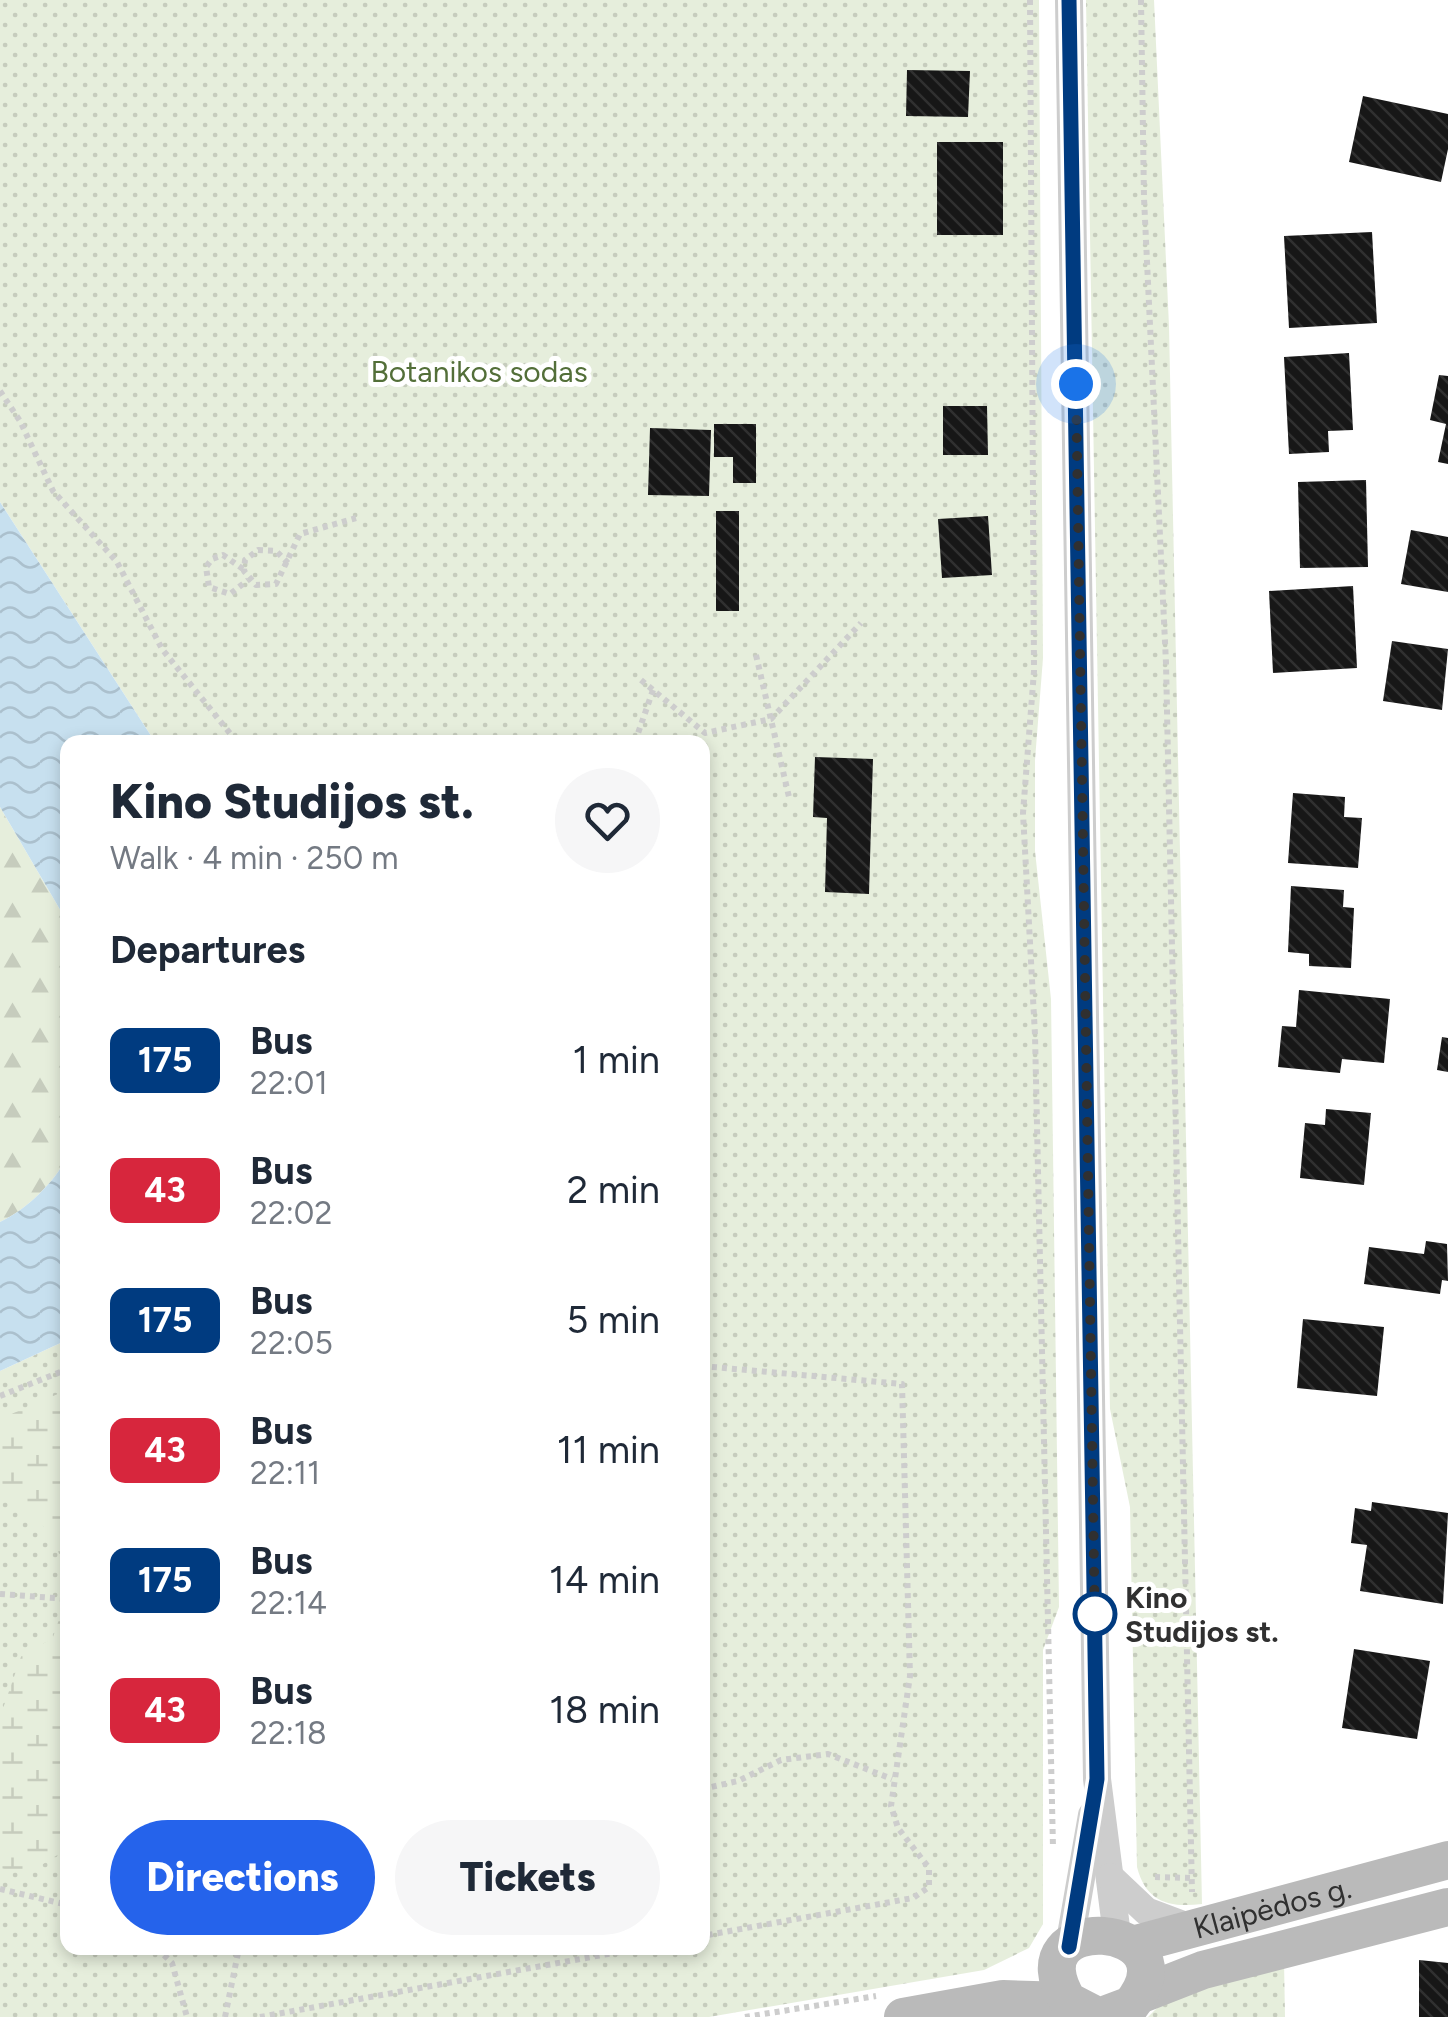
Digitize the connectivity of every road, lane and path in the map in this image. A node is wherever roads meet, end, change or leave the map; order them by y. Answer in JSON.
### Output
{"nodes":[{"id":1,"x":1030,"y":0,"type":"edge"},
{"id":2,"x":1069,"y":0,"type":"edge"},
{"id":3,"x":1141,"y":0,"type":"edge"},
{"id":4,"x":0,"y":391,"type":"edge"},
{"id":5,"x":356,"y":518,"type":"dead end"},
{"id":6,"x":288,"y":563,"type":"junction"},
{"id":7,"x":244,"y":570,"type":"junction"},
{"id":8,"x":248,"y":580,"type":"junction"},
{"id":9,"x":861,"y":623,"type":"dead end"},
{"id":10,"x":756,"y":654,"type":"dead end"},
{"id":11,"x":641,"y":680,"type":"dead end"},
{"id":12,"x":654,"y":690,"type":"junction"},
{"id":13,"x":771,"y":718,"type":"junction"},
{"id":14,"x":231,"y":735,"type":"edge"},
{"id":15,"x":638,"y":735,"type":"edge"},
{"id":16,"x":789,"y":797,"type":"dead end"},
{"id":17,"x":710,"y":1367,"type":"edge"},
{"id":18,"x":60,"y":1372,"type":"edge"},
{"id":19,"x":0,"y":1396,"type":"edge"},
{"id":20,"x":0,"y":1594,"type":"edge"},
{"id":21,"x":60,"y":1598,"type":"edge"},
{"id":22,"x":892,"y":1778,"type":"junction"},
{"id":23,"x":1097,"y":1779,"type":"junction"},
{"id":24,"x":710,"y":1788,"type":"edge"},
{"id":25,"x":1054,"y":1858,"type":"dead end"},
{"id":26,"x":1448,"y":1860,"type":"edge"},
{"id":27,"x":1110,"y":1877,"type":"junction"},
{"id":28,"x":0,"y":1889,"type":"edge"},
{"id":29,"x":60,"y":1903,"type":"edge"},
{"id":30,"x":1448,"y":1907,"type":"edge"},
{"id":31,"x":1194,"y":1930,"type":"junction"},
{"id":32,"x":710,"y":1935,"type":"edge"},
{"id":33,"x":1124,"y":1940,"type":"junction"},
{"id":34,"x":1065,"y":1953,"type":"junction"},
{"id":35,"x":164,"y":1955,"type":"edge"},
{"id":36,"x":238,"y":1955,"type":"edge"},
{"id":37,"x":602,"y":1955,"type":"edge"},
{"id":38,"x":1007,"y":2008,"type":"edge"},
{"id":39,"x":1100,"y":2011,"type":"edge"},
{"id":40,"x":187,"y":2017,"type":"edge"},
{"id":41,"x":225,"y":2017,"type":"edge"},
{"id":42,"x":260,"y":2017,"type":"edge"},
{"id":43,"x":904,"y":2017,"type":"edge"}],
"edges":[{"from":1,"to":25,"type":"path"},
{"from":2,"to":23,"type":"street"},
{"from":3,"to":31,"type":"path"},
{"from":4,"to":14,"type":"path"},
{"from":5,"to":6,"type":"path"},
{"from":6,"to":7,"type":"path"},
{"from":6,"to":8,"type":"path"},
{"from":7,"to":8,"type":"path"},
{"from":7,"to":8,"type":"path"},
{"from":9,"to":13,"type":"path"},
{"from":10,"to":13,"type":"path"},
{"from":11,"to":12,"type":"path"},
{"from":12,"to":13,"type":"path"},
{"from":12,"to":15,"type":"path"},
{"from":13,"to":16,"type":"path"},
{"from":17,"to":22,"type":"path"},
{"from":18,"to":19,"type":"path"},
{"from":20,"to":21,"type":"path"},
{"from":22,"to":24,"type":"path"},
{"from":22,"to":32,"type":"path"},
{"from":23,"to":27,"type":"street"},
{"from":23,"to":34,"type":"street"},
{"from":26,"to":31,"type":"main road","name":"Klaipėdos g."},
{"from":27,"to":31,"type":"street","name":"Klaipėdos g."},
{"from":27,"to":33,"type":"street"},
{"from":28,"to":29,"type":"path"},
{"from":30,"to":39,"type":"main road"},
{"from":31,"to":33,"type":"main road"},
{"from":33,"to":34,"type":"main road"},
{"from":33,"to":39,"type":"main road"},
{"from":34,"to":38,"type":"main road"},
{"from":34,"to":39,"type":"main road"},
{"from":35,"to":40,"type":"path"},
{"from":36,"to":41,"type":"path"},
{"from":37,"to":42,"type":"path"},
{"from":38,"to":39,"type":"main road"},
{"from":38,"to":43,"type":"main road"}]}
